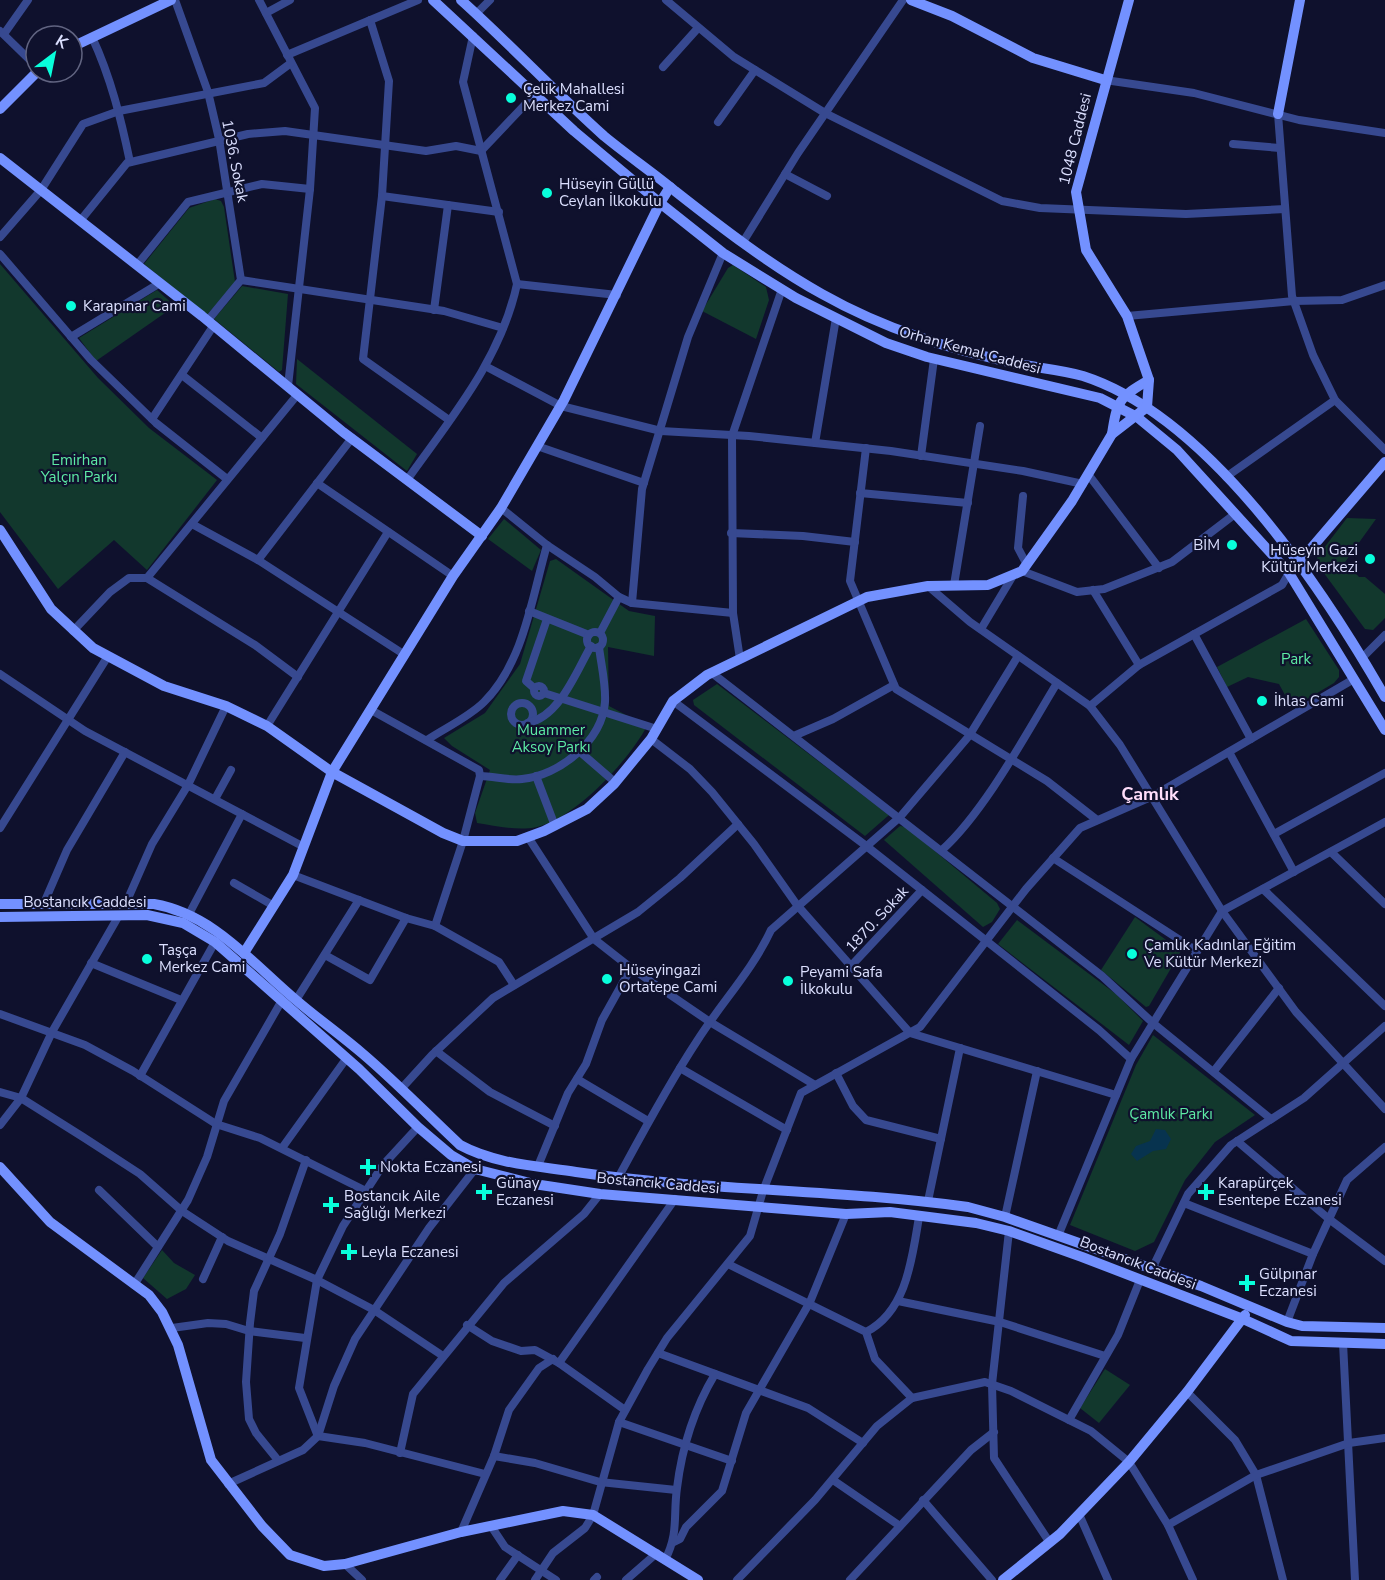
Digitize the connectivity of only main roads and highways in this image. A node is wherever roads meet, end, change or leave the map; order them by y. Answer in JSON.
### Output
{"nodes":[{"id":1,"x":173,"y":0,"type":"edge"},
{"id":2,"x":433,"y":0,"type":"edge"},
{"id":3,"x":461,"y":0,"type":"edge"},
{"id":4,"x":911,"y":0,"type":"edge"},
{"id":5,"x":1129,"y":0,"type":"edge"},
{"id":6,"x":1300,"y":0,"type":"edge"},
{"id":7,"x":84,"y":42,"type":"edge"},
{"id":8,"x":1105,"y":80,"type":"junction"},
{"id":9,"x":25,"y":84,"type":"edge"},
{"id":10,"x":0,"y":109,"type":"edge"},
{"id":11,"x":1278,"y":114,"type":"road end"},
{"id":12,"x":0,"y":158,"type":"edge"},
{"id":13,"x":670,"y":187,"type":"junction"},
{"id":14,"x":660,"y":203,"type":"junction"},
{"id":15,"x":1149,"y":380,"type":"junction"},
{"id":16,"x":1120,"y":400,"type":"junction"},
{"id":17,"x":1142,"y":412,"type":"junction"},
{"id":18,"x":1112,"y":434,"type":"junction"},
{"id":19,"x":1385,"y":462,"type":"edge"},
{"id":20,"x":2,"y":535,"type":"edge"},
{"id":21,"x":482,"y":536,"type":"junction"},
{"id":22,"x":1299,"y":563,"type":"junction"},
{"id":23,"x":1289,"y":573,"type":"junction"},
{"id":24,"x":1385,"y":697,"type":"edge"},
{"id":25,"x":1385,"y":730,"type":"edge"},
{"id":26,"x":332,"y":772,"type":"junction"},
{"id":27,"x":0,"y":903,"type":"edge"},
{"id":28,"x":0,"y":916,"type":"edge"},
{"id":29,"x":244,"y":953,"type":"junction"},
{"id":30,"x":0,"y":1167,"type":"edge"},
{"id":31,"x":1250,"y":1307,"type":"junction"},
{"id":32,"x":1243,"y":1319,"type":"junction"},
{"id":33,"x":1385,"y":1328,"type":"edge"},
{"id":34,"x":1385,"y":1344,"type":"edge"},
{"id":35,"x":698,"y":1580,"type":"edge"},
{"id":36,"x":1003,"y":1580,"type":"edge"}],
"edges":[{"from":1,"to":7,"type":"main road"},
{"from":2,"to":14,"type":"main road","name":"Orhan Kemal Caddesi"},
{"from":3,"to":13,"type":"main road","name":"Orhan Kemal Caddesi"},
{"from":4,"to":8,"type":"main road"},
{"from":5,"to":8,"type":"main road","name":"1048 Caddesi"},
{"from":6,"to":11,"type":"main road"},
{"from":8,"to":15,"type":"main road","name":"1048 Caddesi"},
{"from":9,"to":10,"type":"main road"},
{"from":12,"to":21,"type":"main road"},
{"from":13,"to":14,"type":"main road"},
{"from":13,"to":16,"type":"main road","name":"Orhan Kemal Caddesi"},
{"from":14,"to":16,"type":"main road","name":"Orhan Kemal Caddesi"},
{"from":14,"to":21,"type":"main road"},
{"from":15,"to":16,"type":"main road"},
{"from":15,"to":17,"type":"main road","name":"1048 Caddesi"},
{"from":16,"to":17,"type":"main road","name":"Orhan Kemal Caddesi"},
{"from":16,"to":18,"type":"main road"},
{"from":17,"to":18,"type":"main road"},
{"from":17,"to":22,"type":"main road","name":"Orhan Kemal Caddesi"},
{"from":17,"to":23,"type":"main road","name":"Orhan Kemal Caddesi"},
{"from":18,"to":26,"type":"main road"},
{"from":19,"to":22,"type":"main road"},
{"from":20,"to":26,"type":"main road"},
{"from":21,"to":26,"type":"main road"},
{"from":22,"to":23,"type":"main road"},
{"from":22,"to":24,"type":"main road","name":"Orhan Kemal Caddesi"},
{"from":23,"to":25,"type":"main road","name":"Orhan Kemal Caddesi"},
{"from":26,"to":29,"type":"main road"},
{"from":27,"to":29,"type":"main road","name":"Bostancık Caddesi"},
{"from":28,"to":32,"type":"main road","name":"Bostancık Caddesi"},
{"from":29,"to":31,"type":"main road","name":"Bostancık Caddesi"},
{"from":30,"to":35,"type":"main road"},
{"from":31,"to":32,"type":"main road"},
{"from":31,"to":33,"type":"main road","name":"Bostancık Caddesi"},
{"from":32,"to":34,"type":"main road","name":"Bostancık Caddesi"},
{"from":32,"to":36,"type":"main road"}]}
